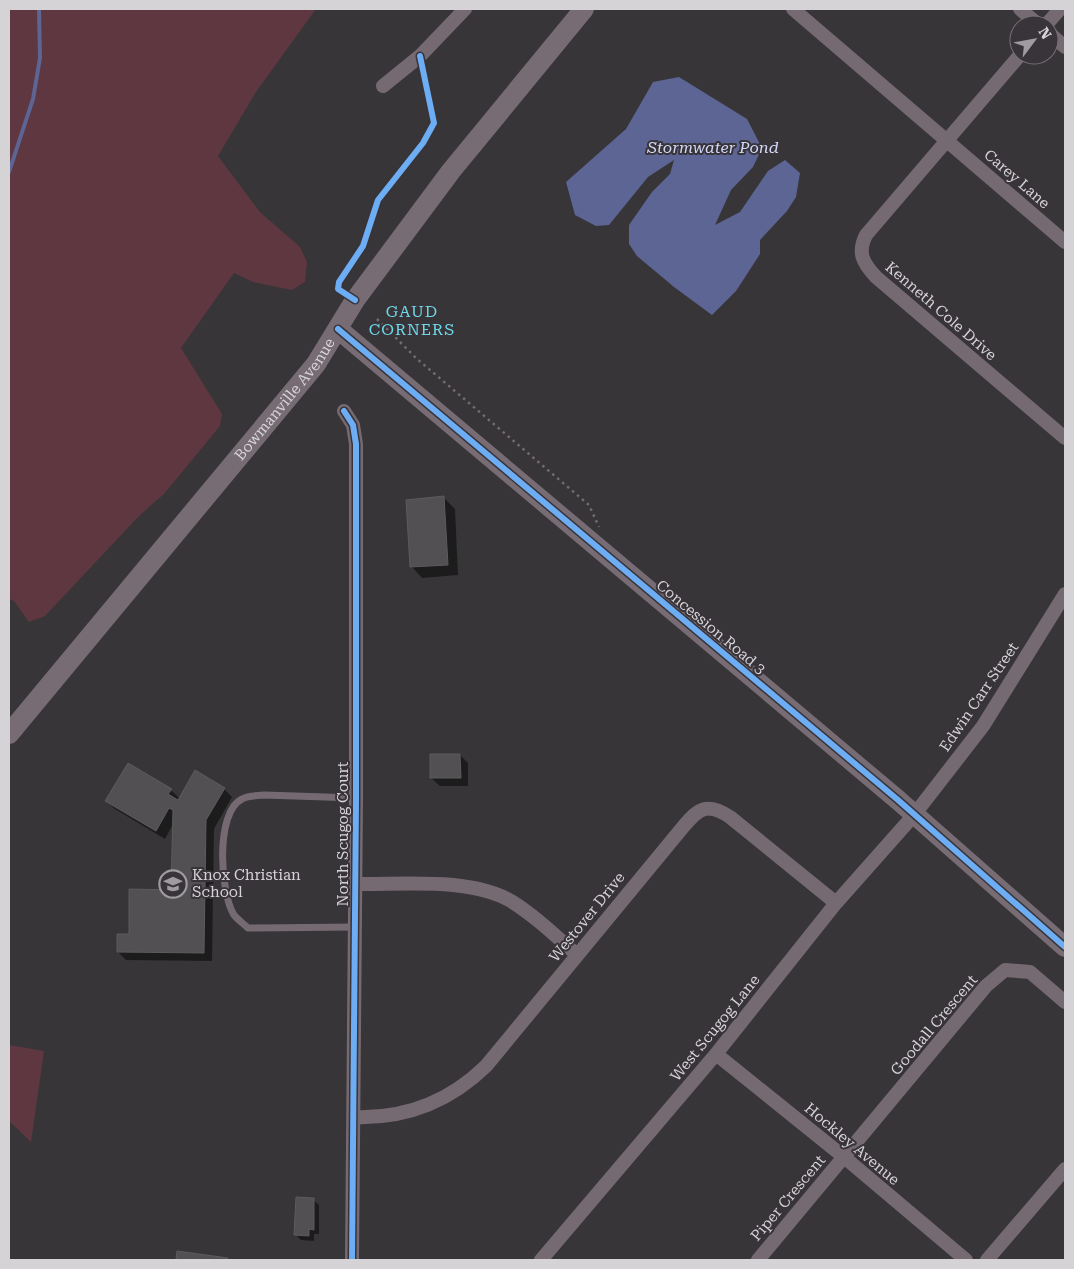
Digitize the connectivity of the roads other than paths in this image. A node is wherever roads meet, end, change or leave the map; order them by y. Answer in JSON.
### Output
{"nodes":[{"id":1,"x":465,"y":9,"type":"edge"},
{"id":2,"x":584,"y":9,"type":"edge"},
{"id":3,"x":793,"y":9,"type":"edge"},
{"id":4,"x":1012,"y":65,"type":"edge"},
{"id":5,"x":383,"y":86,"type":"dead end"},
{"id":6,"x":947,"y":141,"type":"junction"},
{"id":7,"x":1065,"y":242,"type":"edge"},
{"id":8,"x":338,"y":329,"type":"junction"},
{"id":9,"x":344,"y":410,"type":"dead end"},
{"id":10,"x":1065,"y":438,"type":"edge"},
{"id":11,"x":1065,"y":594,"type":"edge"},
{"id":12,"x":9,"y":734,"type":"edge"},
{"id":13,"x":356,"y":798,"type":"junction"},
{"id":14,"x":914,"y":815,"type":"junction"},
{"id":15,"x":355,"y":884,"type":"junction"},
{"id":16,"x":836,"y":903,"type":"junction"},
{"id":17,"x":355,"y":927,"type":"junction"},
{"id":18,"x":1065,"y":947,"type":"edge"},
{"id":19,"x":577,"y":955,"type":"junction"},
{"id":20,"x":1065,"y":1002,"type":"edge"},
{"id":21,"x":716,"y":1054,"type":"junction"},
{"id":22,"x":354,"y":1117,"type":"junction"},
{"id":23,"x":844,"y":1157,"type":"junction"},
{"id":24,"x":1065,"y":1169,"type":"edge"},
{"id":25,"x":352,"y":1260,"type":"edge"},
{"id":26,"x":541,"y":1260,"type":"edge"},
{"id":27,"x":758,"y":1260,"type":"edge"},
{"id":28,"x":966,"y":1260,"type":"edge"},
{"id":29,"x":987,"y":1260,"type":"edge"}],
"edges":[{"from":1,"to":5,"type":"street"},
{"from":2,"to":8,"type":"street","name":"Bowmanville Avenue"},
{"from":3,"to":6,"type":"street","name":"Carey Lane"},
{"from":4,"to":6,"type":"street","name":"Kenneth Cole Drive"},
{"from":6,"to":7,"type":"street","name":"Carey Lane"},
{"from":6,"to":10,"type":"street","name":"Kenneth Cole Drive"},
{"from":8,"to":12,"type":"street","name":"Bowmanville Avenue"},
{"from":8,"to":14,"type":"street","name":"Concession Road 3"},
{"from":9,"to":13,"type":"street","name":"North Scugog Court"},
{"from":11,"to":14,"type":"street","name":"Edwin Carr Street"},
{"from":13,"to":15,"type":"street","name":"North Scugog Court"},
{"from":13,"to":17,"type":"lane"},
{"from":14,"to":16,"type":"street","name":"West Scugog Lane"},
{"from":14,"to":18,"type":"street","name":"Concession Road 3"},
{"from":15,"to":17,"type":"street","name":"North Scugog Court"},
{"from":15,"to":19,"type":"street"},
{"from":16,"to":19,"type":"street","name":"Westover Drive"},
{"from":16,"to":21,"type":"street","name":"West Scugog Lane"},
{"from":17,"to":22,"type":"street","name":"North Scugog Court"},
{"from":19,"to":22,"type":"street","name":"Westover Drive"},
{"from":20,"to":23,"type":"street","name":"Goodall Crescent"},
{"from":21,"to":23,"type":"street","name":"Hockley Avenue"},
{"from":21,"to":26,"type":"street","name":"West Scugog Lane"},
{"from":22,"to":25,"type":"street","name":"North Scugog Court"},
{"from":23,"to":27,"type":"street","name":"Piper Crescent"},
{"from":23,"to":28,"type":"street","name":"Hockley Avenue"},
{"from":24,"to":29,"type":"street"}]}
